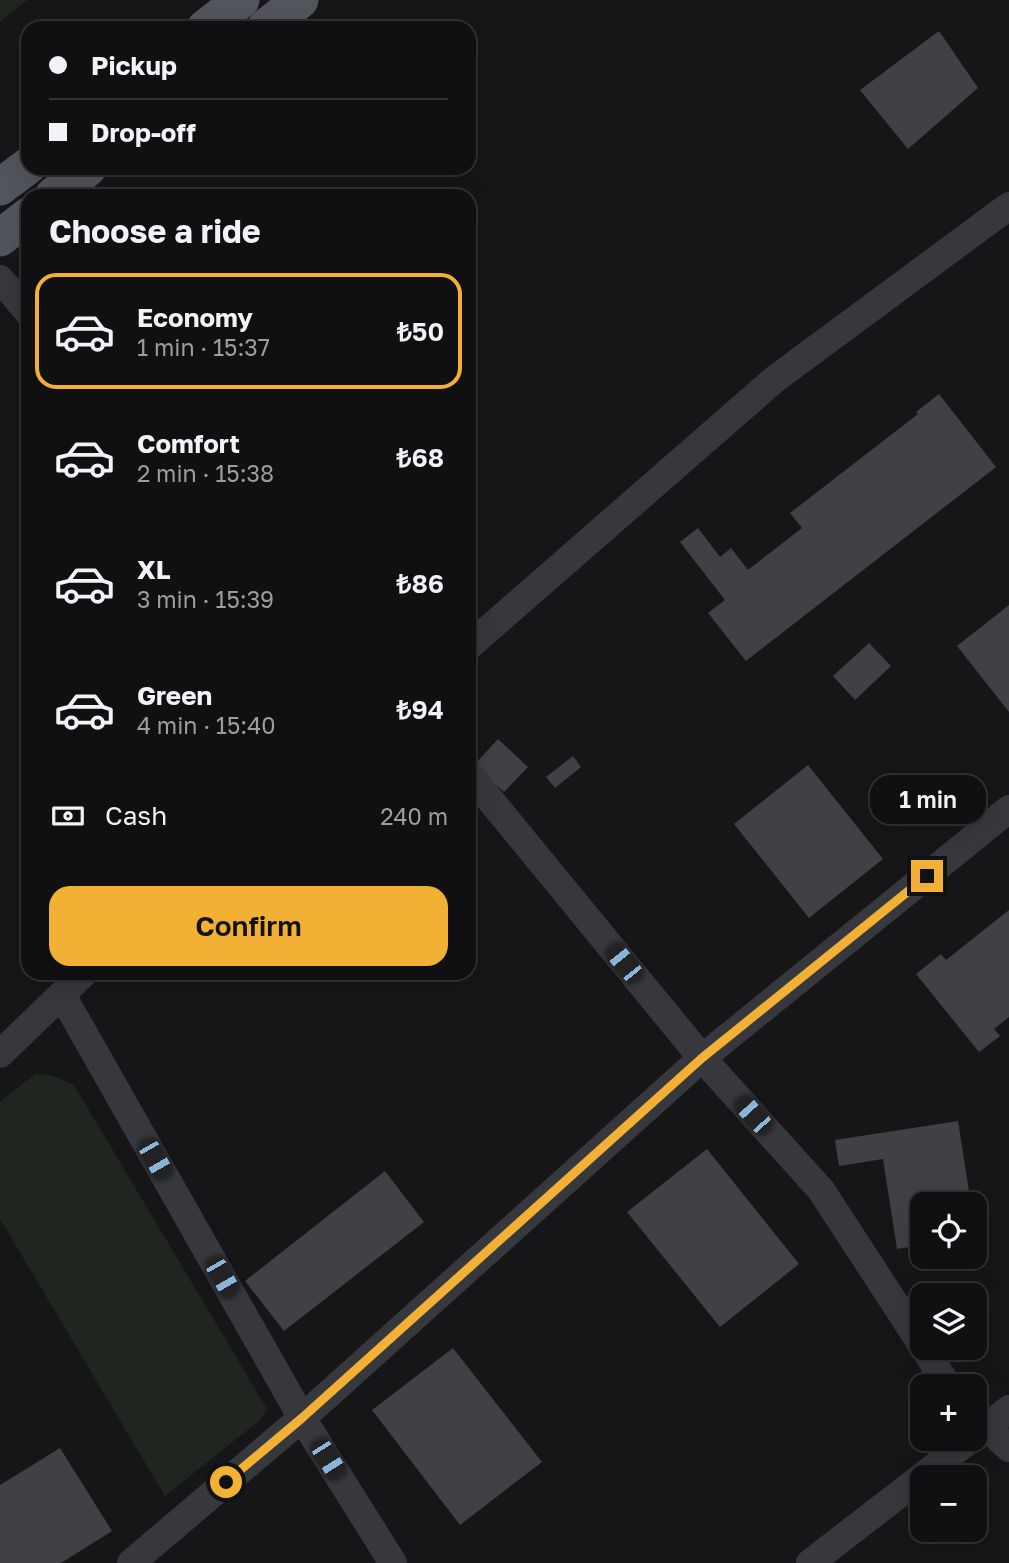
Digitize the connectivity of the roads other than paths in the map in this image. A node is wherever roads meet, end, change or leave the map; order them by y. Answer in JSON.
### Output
{"nodes":[{"id":1,"x":241,"y":0,"type":"edge"},
{"id":2,"x":300,"y":0,"type":"edge"},
{"id":3,"x":214,"y":21,"type":"edge"},
{"id":4,"x":274,"y":21,"type":"edge"},
{"id":5,"x":79,"y":175,"type":"edge"},
{"id":6,"x":62,"y":189,"type":"edge"},
{"id":7,"x":1009,"y":206,"type":"edge"},
{"id":8,"x":21,"y":222,"type":"edge"},
{"id":9,"x":0,"y":238,"type":"edge"},
{"id":10,"x":0,"y":279,"type":"edge"},
{"id":11,"x":21,"y":304,"type":"edge"},
{"id":12,"x":476,"y":640,"type":"edge"},
{"id":13,"x":476,"y":783,"type":"edge"},
{"id":14,"x":1009,"y":809,"type":"edge"},
{"id":15,"x":77,"y":980,"type":"edge"},
{"id":16,"x":62,"y":995,"type":"junction"},
{"id":17,"x":0,"y":1054,"type":"edge"},
{"id":18,"x":702,"y":1058,"type":"junction"},
{"id":19,"x":910,"y":1326,"type":"edge"},
{"id":20,"x":1009,"y":1409,"type":"edge"},
{"id":21,"x":302,"y":1418,"type":"junction"},
{"id":22,"x":987,"y":1423,"type":"edge"},
{"id":23,"x":987,"y":1435,"type":"edge"},
{"id":24,"x":1009,"y":1448,"type":"edge"},
{"id":25,"x":950,"y":1451,"type":"edge"},
{"id":26,"x":131,"y":1563,"type":"edge"},
{"id":27,"x":393,"y":1563,"type":"edge"},
{"id":28,"x":810,"y":1563,"type":"edge"}],
"edges":[{"from":1,"to":3,"type":"main road"},
{"from":2,"to":4,"type":"main road"},
{"from":5,"to":6,"type":"main road"},
{"from":7,"to":12,"type":"street"},
{"from":8,"to":9,"type":"main road"},
{"from":10,"to":11,"type":"street"},
{"from":13,"to":18,"type":"street"},
{"from":14,"to":18,"type":"street"},
{"from":15,"to":16,"type":"street"},
{"from":16,"to":17,"type":"street"},
{"from":16,"to":21,"type":"street"},
{"from":18,"to":19,"type":"street"},
{"from":18,"to":21,"type":"street"},
{"from":20,"to":22,"type":"street"},
{"from":21,"to":26,"type":"street"},
{"from":21,"to":27,"type":"street"},
{"from":23,"to":24,"type":"street"},
{"from":25,"to":28,"type":"street"}]}
